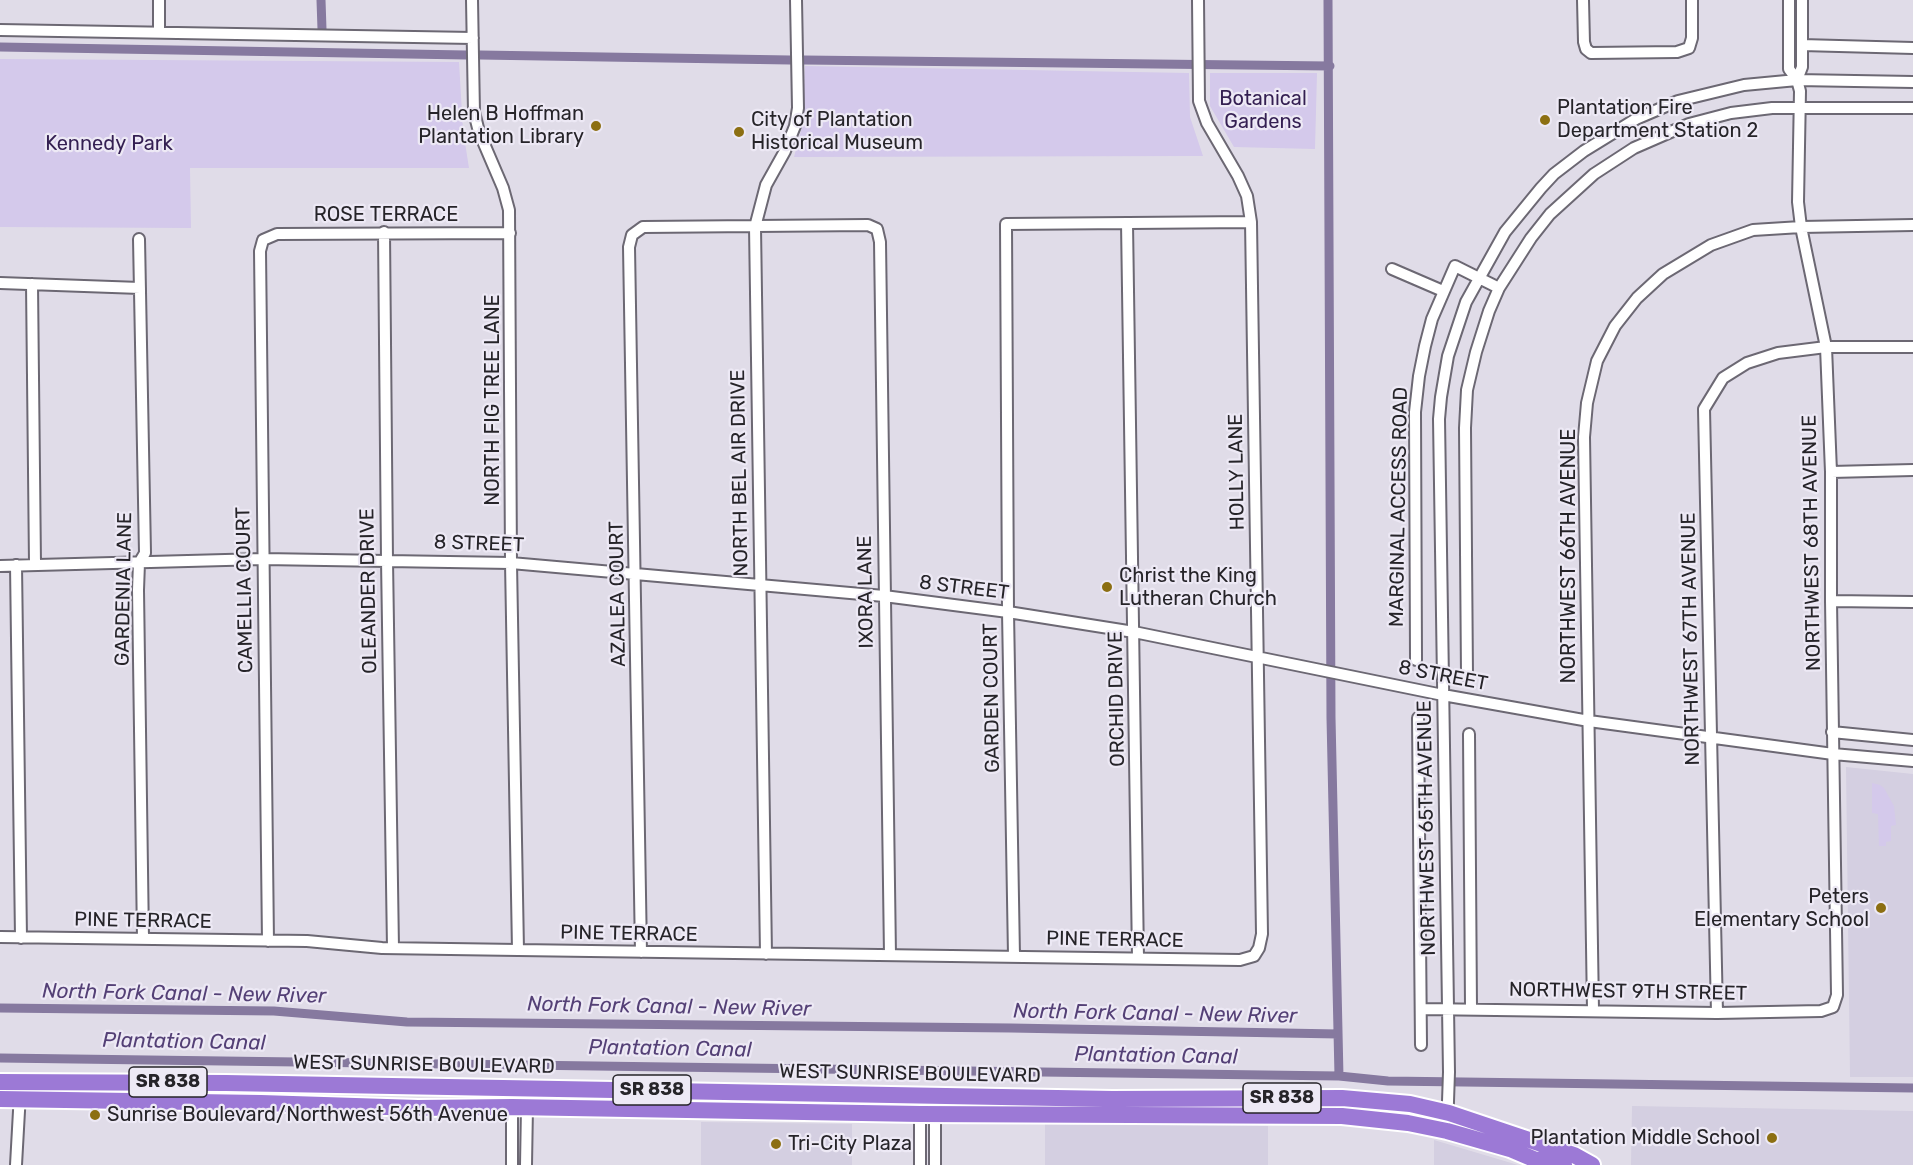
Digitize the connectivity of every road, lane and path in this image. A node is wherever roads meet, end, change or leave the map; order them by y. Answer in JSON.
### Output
{"nodes":[{"id":1,"x":159,"y":0,"type":"edge"},
{"id":2,"x":472,"y":0,"type":"edge"},
{"id":3,"x":796,"y":0,"type":"edge"},
{"id":4,"x":1198,"y":0,"type":"edge"},
{"id":5,"x":1583,"y":0,"type":"edge"},
{"id":6,"x":1692,"y":0,"type":"edge"},
{"id":7,"x":1789,"y":0,"type":"edge"},
{"id":8,"x":1802,"y":0,"type":"edge"},
{"id":9,"x":0,"y":30,"type":"edge"},
{"id":10,"x":159,"y":32,"type":"junction"},
{"id":11,"x":473,"y":38,"type":"junction"},
{"id":12,"x":1802,"y":45,"type":"junction"},
{"id":13,"x":1913,"y":48,"type":"edge"},
{"id":14,"x":1797,"y":80,"type":"junction"},
{"id":15,"x":1913,"y":82,"type":"edge"},
{"id":16,"x":1800,"y":107,"type":"junction"},
{"id":17,"x":1913,"y":108,"type":"edge"},
{"id":18,"x":1251,"y":222,"type":"junction"},
{"id":19,"x":1127,"y":223,"type":"junction"},
{"id":20,"x":1913,"y":225,"type":"edge"},
{"id":21,"x":755,"y":227,"type":"junction"},
{"id":22,"x":1801,"y":227,"type":"junction"},
{"id":23,"x":384,"y":232,"type":"junction"},
{"id":24,"x":510,"y":233,"type":"junction"},
{"id":25,"x":139,"y":239,"type":"dead end"},
{"id":26,"x":263,"y":240,"type":"joint"},
{"id":27,"x":1392,"y":269,"type":"dead end"},
{"id":28,"x":1479,"y":277,"type":"junction"},
{"id":29,"x":0,"y":283,"type":"edge"},
{"id":30,"x":32,"y":284,"type":"junction"},
{"id":31,"x":140,"y":288,"type":"junction"},
{"id":32,"x":1499,"y":288,"type":"junction"},
{"id":33,"x":1443,"y":291,"type":"junction"},
{"id":34,"x":1826,"y":347,"type":"junction"},
{"id":35,"x":1913,"y":347,"type":"edge"},
{"id":36,"x":1913,"y":470,"type":"edge"},
{"id":37,"x":1831,"y":472,"type":"junction"},
{"id":38,"x":262,"y":559,"type":"junction"},
{"id":39,"x":387,"y":560,"type":"junction"},
{"id":40,"x":511,"y":562,"type":"junction"},
{"id":41,"x":139,"y":563,"type":"junction"},
{"id":42,"x":36,"y":564,"type":"junction"},
{"id":43,"x":16,"y":565,"type":"junction"},
{"id":44,"x":0,"y":566,"type":"edge"},
{"id":45,"x":635,"y":573,"type":"junction"},
{"id":46,"x":759,"y":584,"type":"junction"},
{"id":47,"x":884,"y":596,"type":"junction"},
{"id":48,"x":1831,"y":601,"type":"junction"},
{"id":49,"x":1913,"y":602,"type":"edge"},
{"id":50,"x":1008,"y":612,"type":"junction"},
{"id":51,"x":1134,"y":632,"type":"junction"},
{"id":52,"x":1258,"y":657,"type":"junction"},
{"id":53,"x":1416,"y":660,"type":"dead end"},
{"id":54,"x":1467,"y":676,"type":"dead end"},
{"id":55,"x":1443,"y":695,"type":"junction"},
{"id":56,"x":1418,"y":718,"type":"dead end"},
{"id":57,"x":1588,"y":721,"type":"junction"},
{"id":58,"x":1832,"y":732,"type":"junction"},
{"id":59,"x":1469,"y":734,"type":"dead end"},
{"id":60,"x":1711,"y":737,"type":"junction"},
{"id":61,"x":1913,"y":740,"type":"edge"},
{"id":62,"x":1833,"y":754,"type":"junction"},
{"id":63,"x":1913,"y":761,"type":"edge"},
{"id":64,"x":0,"y":937,"type":"edge"},
{"id":65,"x":21,"y":938,"type":"junction"},
{"id":66,"x":143,"y":939,"type":"junction"},
{"id":67,"x":268,"y":941,"type":"junction"},
{"id":68,"x":393,"y":948,"type":"junction"},
{"id":69,"x":518,"y":950,"type":"junction"},
{"id":70,"x":641,"y":952,"type":"junction"},
{"id":71,"x":766,"y":954,"type":"junction"},
{"id":72,"x":1256,"y":954,"type":"joint"},
{"id":73,"x":890,"y":955,"type":"junction"},
{"id":74,"x":1014,"y":956,"type":"junction"},
{"id":75,"x":1138,"y":958,"type":"junction"},
{"id":76,"x":1833,"y":1007,"type":"joint"},
{"id":77,"x":1448,"y":1008,"type":"junction"},
{"id":78,"x":1471,"y":1008,"type":"junction"},
{"id":79,"x":1422,"y":1009,"type":"junction"},
{"id":80,"x":1593,"y":1010,"type":"junction"},
{"id":81,"x":1717,"y":1012,"type":"junction"},
{"id":82,"x":1421,"y":1045,"type":"dead end"},
{"id":83,"x":0,"y":1082,"type":"edge"},
{"id":84,"x":323,"y":1084,"type":"junction"},
{"id":85,"x":509,"y":1088,"type":"junction"},
{"id":86,"x":687,"y":1090,"type":"junction"},
{"id":87,"x":20,"y":1092,"type":"junction"},
{"id":88,"x":927,"y":1096,"type":"junction"},
{"id":89,"x":0,"y":1099,"type":"edge"},
{"id":90,"x":261,"y":1103,"type":"junction"},
{"id":91,"x":519,"y":1107,"type":"junction"},
{"id":92,"x":418,"y":1108,"type":"junction"},
{"id":93,"x":1449,"y":1113,"type":"junction"},
{"id":94,"x":927,"y":1114,"type":"junction"},
{"id":95,"x":1448,"y":1131,"type":"junction"},
{"id":96,"x":1542,"y":1163,"type":"edge"},
{"id":97,"x":16,"y":1165,"type":"edge"},
{"id":98,"x":512,"y":1165,"type":"edge"},
{"id":99,"x":526,"y":1165,"type":"edge"},
{"id":100,"x":920,"y":1165,"type":"edge"},
{"id":101,"x":935,"y":1165,"type":"edge"},
{"id":102,"x":1564,"y":1165,"type":"edge"},
{"id":103,"x":1592,"y":1165,"type":"edge"}],
"edges":[{"from":1,"to":10,"type":"street"},
{"from":2,"to":11,"type":"street","name":"NORTH FIG TREE LANE"},
{"from":3,"to":21,"type":"street","name":"NORTH BEL AIR DRIVE"},
{"from":4,"to":18,"type":"street","name":"HOLLY LANE"},
{"from":5,"to":6,"type":"street"},
{"from":7,"to":14,"type":"street","name":"NORTHWEST 68TH AVENUE"},
{"from":8,"to":12,"type":"street","name":"NORTHWEST 68TH AVENUE"},
{"from":9,"to":10,"type":"street"},
{"from":10,"to":11,"type":"street"},
{"from":11,"to":24,"type":"street","name":"NORTH FIG TREE LANE"},
{"from":12,"to":13,"type":"street"},
{"from":12,"to":14,"type":"street","name":"NORTHWEST 68TH AVENUE"},
{"from":14,"to":15,"type":"street","name":"NORTHWEST 65TH AVENUE"},
{"from":14,"to":16,"type":"street","name":"NORTHWEST 68TH AVENUE"},
{"from":14,"to":28,"type":"street","name":"NORTHWEST 65TH AVENUE"},
{"from":16,"to":17,"type":"street"},
{"from":16,"to":22,"type":"street","name":"NORTHWEST 68TH AVENUE"},
{"from":16,"to":32,"type":"street"},
{"from":18,"to":19,"type":"street"},
{"from":18,"to":52,"type":"street","name":"HOLLY LANE"},
{"from":19,"to":50,"type":"street","name":"GARDEN COURT"},
{"from":19,"to":51,"type":"street","name":"ORCHID DRIVE"},
{"from":20,"to":22,"type":"street","name":"NORTHWEST 66TH AVENUE"},
{"from":21,"to":45,"type":"street","name":"AZALEA COURT"},
{"from":21,"to":46,"type":"street","name":"NORTH BEL AIR DRIVE"},
{"from":21,"to":47,"type":"street","name":"IXORA LANE"},
{"from":22,"to":34,"type":"street","name":"NORTHWEST 68TH AVENUE"},
{"from":22,"to":57,"type":"street","name":"NORTHWEST 66TH AVENUE"},
{"from":23,"to":24,"type":"street","name":"ROSE TERRACE"},
{"from":23,"to":26,"type":"street","name":"ROSE TERRACE"},
{"from":23,"to":39,"type":"street","name":"OLEANDER DRIVE"},
{"from":24,"to":40,"type":"street","name":"NORTH FIG TREE LANE"},
{"from":25,"to":31,"type":"street","name":"GARDENIA LANE"},
{"from":26,"to":38,"type":"street","name":"CAMELLIA COURT"},
{"from":27,"to":33,"type":"street"},
{"from":28,"to":32,"type":"street","name":"MARGINAL ACCESS ROAD"},
{"from":28,"to":33,"type":"street","name":"MARGINAL ACCESS ROAD"},
{"from":28,"to":55,"type":"street","name":"NORTHWEST 65TH AVENUE"},
{"from":29,"to":30,"type":"street"},
{"from":30,"to":31,"type":"street"},
{"from":30,"to":42,"type":"street"},
{"from":31,"to":41,"type":"street","name":"GARDENIA LANE"},
{"from":32,"to":54,"type":"street"},
{"from":33,"to":53,"type":"street","name":"MARGINAL ACCESS ROAD"},
{"from":34,"to":35,"type":"street","name":"NORTHWEST 67TH AVENUE"},
{"from":34,"to":37,"type":"street","name":"NORTHWEST 68TH AVENUE"},
{"from":34,"to":60,"type":"street","name":"NORTHWEST 67TH AVENUE"},
{"from":36,"to":37,"type":"street"},
{"from":37,"to":48,"type":"street","name":"NORTHWEST 68TH AVENUE"},
{"from":38,"to":39,"type":"street","name":"8 STREET"},
{"from":38,"to":41,"type":"street","name":"8 STREET"},
{"from":38,"to":67,"type":"street","name":"CAMELLIA COURT"},
{"from":39,"to":40,"type":"street","name":"8 STREET"},
{"from":39,"to":68,"type":"street","name":"OLEANDER DRIVE"},
{"from":40,"to":45,"type":"street","name":"8 STREET"},
{"from":40,"to":69,"type":"street","name":"NORTH FIG TREE LANE"},
{"from":41,"to":42,"type":"street","name":"8 STREET"},
{"from":41,"to":66,"type":"street","name":"GARDENIA LANE"},
{"from":42,"to":43,"type":"street","name":"8 STREET"},
{"from":43,"to":44,"type":"street","name":"8 STREET"},
{"from":43,"to":65,"type":"street"},
{"from":45,"to":46,"type":"street","name":"8 STREET"},
{"from":45,"to":70,"type":"street","name":"AZALEA COURT"},
{"from":46,"to":47,"type":"street","name":"8 STREET"},
{"from":46,"to":71,"type":"street","name":"NORTH BEL AIR DRIVE"},
{"from":47,"to":50,"type":"street","name":"8 STREET"},
{"from":47,"to":73,"type":"street","name":"IXORA LANE"},
{"from":48,"to":49,"type":"street"},
{"from":48,"to":58,"type":"street","name":"NORTHWEST 68TH AVENUE"},
{"from":50,"to":51,"type":"street","name":"8 STREET"},
{"from":50,"to":74,"type":"street","name":"GARDEN COURT"},
{"from":51,"to":52,"type":"street","name":"8 STREET"},
{"from":51,"to":75,"type":"street","name":"ORCHID DRIVE"},
{"from":52,"to":55,"type":"street","name":"8 STREET"},
{"from":52,"to":72,"type":"street","name":"HOLLY LANE"},
{"from":55,"to":57,"type":"street","name":"8 STREET"},
{"from":55,"to":77,"type":"street","name":"NORTHWEST 65TH AVENUE"},
{"from":56,"to":79,"type":"street"},
{"from":57,"to":60,"type":"street","name":"8 STREET"},
{"from":57,"to":80,"type":"street","name":"NORTHWEST 66TH AVENUE"},
{"from":58,"to":61,"type":"street"},
{"from":58,"to":62,"type":"street","name":"NORTHWEST 68TH AVENUE"},
{"from":59,"to":78,"type":"street"},
{"from":60,"to":62,"type":"street","name":"8 STREET"},
{"from":60,"to":81,"type":"street","name":"NORTHWEST 67TH AVENUE"},
{"from":62,"to":63,"type":"street","name":"8 STREET"},
{"from":62,"to":76,"type":"street","name":"NORTHWEST 68TH AVENUE"},
{"from":64,"to":65,"type":"street","name":"PINE TERRACE"},
{"from":65,"to":66,"type":"street","name":"PINE TERRACE"},
{"from":66,"to":67,"type":"street","name":"PINE TERRACE"},
{"from":67,"to":68,"type":"street","name":"PINE TERRACE"},
{"from":68,"to":69,"type":"street","name":"PINE TERRACE"},
{"from":69,"to":70,"type":"street","name":"PINE TERRACE"},
{"from":70,"to":71,"type":"street","name":"PINE TERRACE"},
{"from":71,"to":73,"type":"street","name":"PINE TERRACE"},
{"from":72,"to":75,"type":"street","name":"PINE TERRACE"},
{"from":73,"to":74,"type":"street","name":"PINE TERRACE"},
{"from":74,"to":75,"type":"street","name":"PINE TERRACE"},
{"from":76,"to":81,"type":"street","name":"NORTHWEST 9TH STREET"},
{"from":77,"to":78,"type":"street","name":"NORTHWEST 9TH STREET"},
{"from":77,"to":79,"type":"street","name":"NORTHWEST 9TH STREET"},
{"from":77,"to":93,"type":"street","name":"NORTHWEST 65TH AVENUE"},
{"from":78,"to":80,"type":"street","name":"NORTHWEST 9TH STREET"},
{"from":79,"to":82,"type":"street"},
{"from":80,"to":81,"type":"street","name":"NORTHWEST 9TH STREET"},
{"from":83,"to":87,"type":"highway","name":"WEST SUNRISE BOULEVARD","number":"SR 838"},
{"from":84,"to":85,"type":"highway","name":"WEST SUNRISE BOULEVARD","number":"SR 838"},
{"from":84,"to":87,"type":"highway","name":"WEST SUNRISE BOULEVARD","number":"SR 838"},
{"from":84,"to":90,"type":"highway"},
{"from":85,"to":86,"type":"highway","name":"WEST SUNRISE BOULEVARD","number":"SR 838"},
{"from":85,"to":92,"type":"highway"},
{"from":86,"to":88,"type":"highway","name":"WEST SUNRISE BOULEVARD","number":"SR 838"},
{"from":86,"to":91,"type":"highway"},
{"from":87,"to":89,"type":"highway","name":"WEST SUNRISE BOULEVARD","number":"SR 838"},
{"from":87,"to":90,"type":"highway","name":"WEST SUNRISE BOULEVARD","number":"SR 838"},
{"from":87,"to":97,"type":"street"},
{"from":88,"to":93,"type":"highway","name":"WEST SUNRISE BOULEVARD","number":"SR 838"},
{"from":88,"to":94,"type":"street"},
{"from":90,"to":92,"type":"highway","name":"WEST SUNRISE BOULEVARD","number":"SR 838"},
{"from":91,"to":92,"type":"highway","name":"WEST SUNRISE BOULEVARD","number":"SR 838"},
{"from":91,"to":94,"type":"highway","name":"WEST SUNRISE BOULEVARD","number":"SR 838"},
{"from":91,"to":98,"type":"street"},
{"from":91,"to":99,"type":"street"},
{"from":93,"to":95,"type":"street","name":"NORTHWEST 65TH AVENUE"},
{"from":93,"to":103,"type":"highway","name":"WEST SUNRISE BOULEVARD","number":"SR 838"},
{"from":94,"to":95,"type":"highway","name":"WEST SUNRISE BOULEVARD","number":"SR 838"},
{"from":94,"to":100,"type":"street"},
{"from":94,"to":101,"type":"street"},
{"from":95,"to":96,"type":"highway","name":"WEST SUNRISE BOULEVARD","number":"SR 838"},
{"from":96,"to":102,"type":"highway","name":"WEST SUNRISE BOULEVARD"}]}
